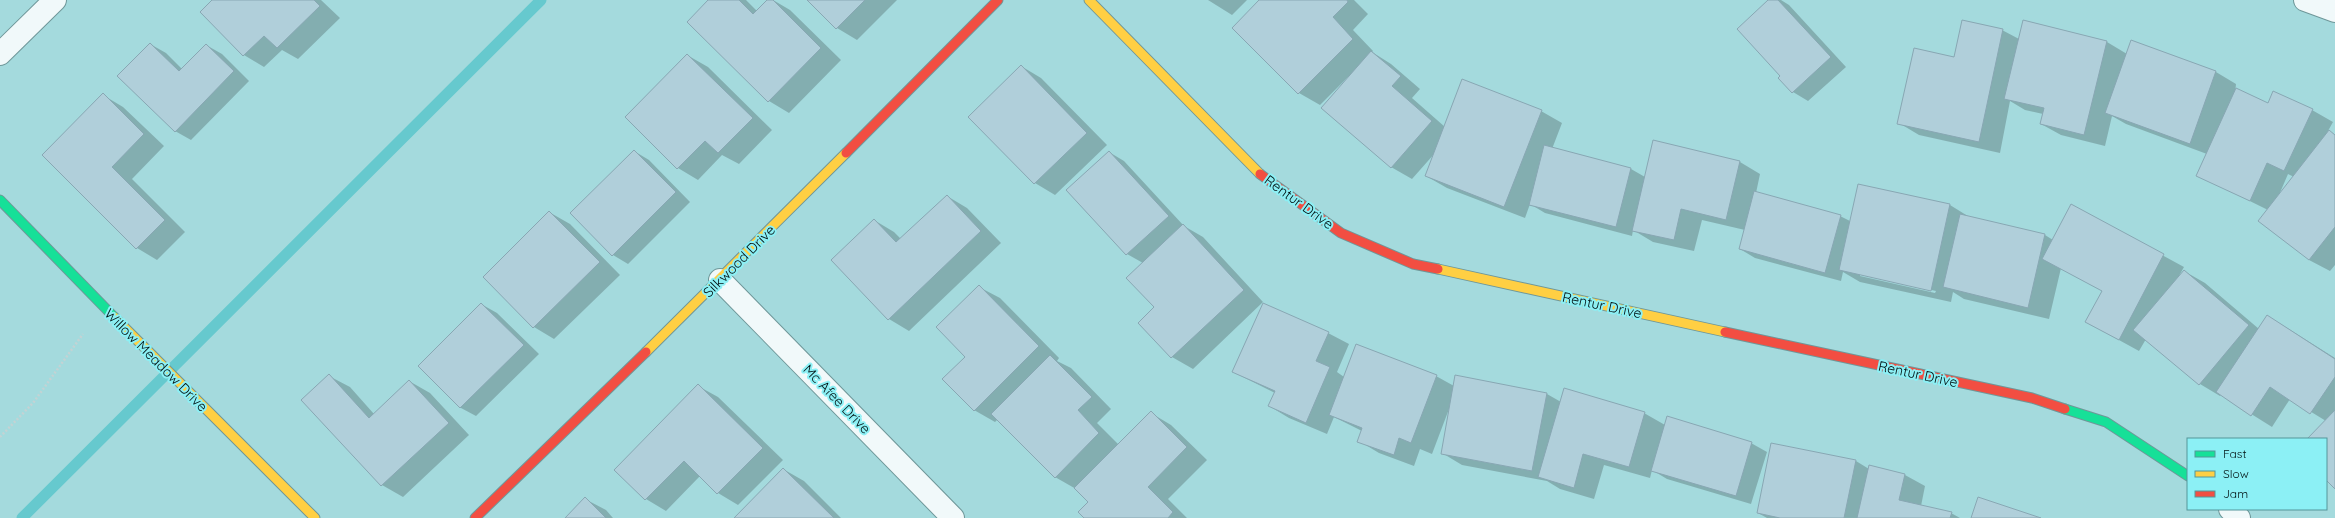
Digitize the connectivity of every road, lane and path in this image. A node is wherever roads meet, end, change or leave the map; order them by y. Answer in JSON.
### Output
{"nodes":[{"id":1,"x":55,"y":0,"type":"edge"},
{"id":2,"x":998,"y":0,"type":"edge"},
{"id":3,"x":1089,"y":0,"type":"edge"},
{"id":4,"x":2306,"y":0,"type":"edge"},
{"id":5,"x":2335,"y":11,"type":"edge"},
{"id":6,"x":0,"y":54,"type":"edge"},
{"id":7,"x":0,"y":200,"type":"edge"},
{"id":8,"x":720,"y":280,"type":"junction"},
{"id":9,"x":84,"y":334,"type":"dead end"},
{"id":10,"x":0,"y":437,"type":"edge"},
{"id":11,"x":2187,"y":475,"type":"edge"},
{"id":12,"x":2231,"y":510,"type":"edge"},
{"id":13,"x":315,"y":518,"type":"edge"},
{"id":14,"x":475,"y":518,"type":"edge"},
{"id":15,"x":953,"y":518,"type":"edge"},
{"id":16,"x":2239,"y":518,"type":"edge"}],
"edges":[{"from":1,"to":6,"type":"street"},
{"from":2,"to":8,"type":"street","name":"Silkwood Drive"},
{"from":3,"to":11,"type":"street","name":"Rentur Drive"},
{"from":4,"to":5,"type":"street"},
{"from":7,"to":13,"type":"street","name":"Willow Meadow Drive"},
{"from":8,"to":14,"type":"street","name":"Silkwood Drive"},
{"from":8,"to":15,"type":"street","name":"Mc Afee Drive"},
{"from":9,"to":10,"type":"path"},
{"from":12,"to":16,"type":"street"}]}
